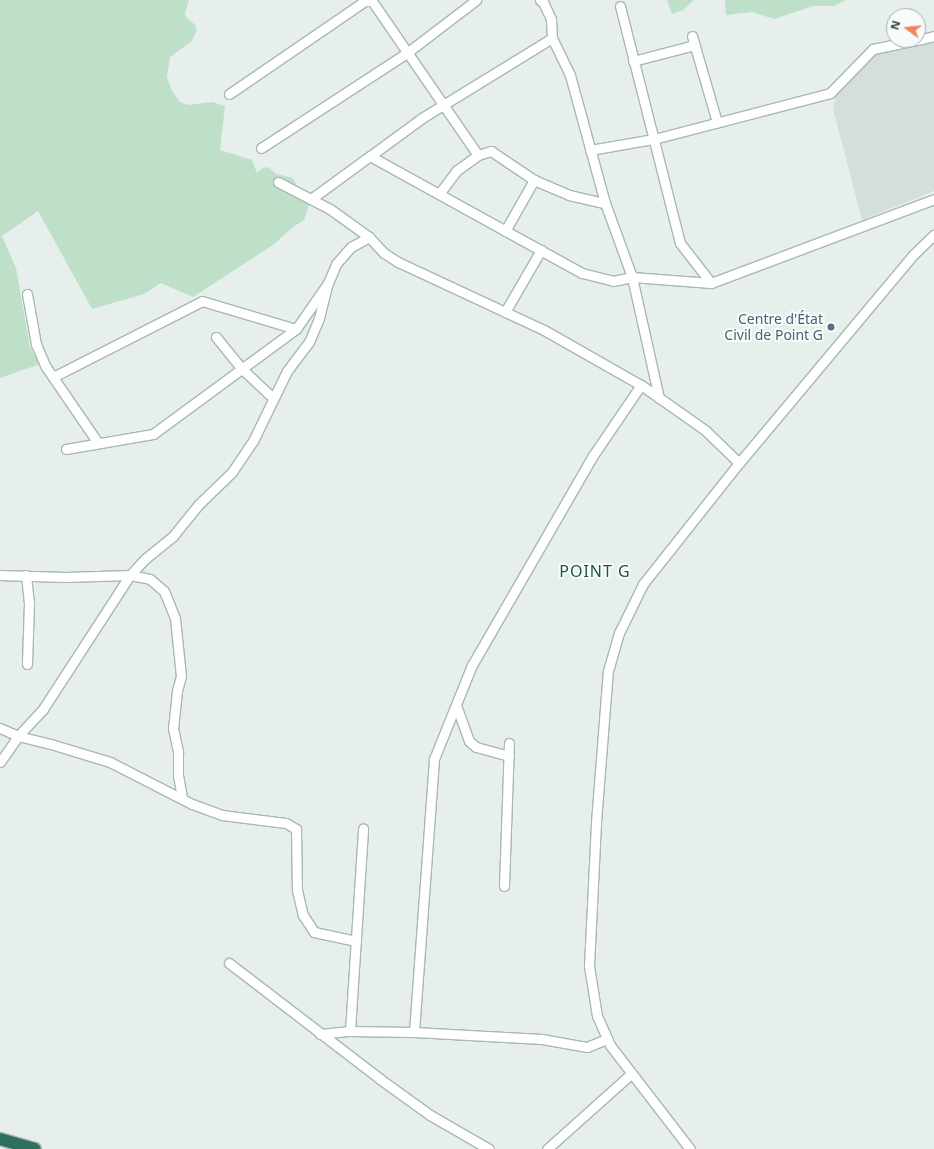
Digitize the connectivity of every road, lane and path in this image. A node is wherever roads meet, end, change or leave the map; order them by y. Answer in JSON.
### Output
{"nodes":[{"id":1,"x":476,"y":0,"type":"edge"},
{"id":2,"x":540,"y":0,"type":"edge"},
{"id":3,"x":620,"y":6,"type":"dead end"},
{"id":4,"x":692,"y":36,"type":"dead end"},
{"id":5,"x":552,"y":38,"type":"junction"},
{"id":6,"x":695,"y":45,"type":"junction"},
{"id":7,"x":886,"y":46,"type":"edge"},
{"id":8,"x":408,"y":52,"type":"junction"},
{"id":9,"x":633,"y":61,"type":"junction"},
{"id":10,"x":229,"y":94,"type":"dead end"},
{"id":11,"x":444,"y":104,"type":"junction"},
{"id":12,"x":717,"y":122,"type":"junction"},
{"id":13,"x":654,"y":139,"type":"junction"},
{"id":14,"x":261,"y":148,"type":"dead end"},
{"id":15,"x":590,"y":150,"type":"junction"},
{"id":16,"x":478,"y":155,"type":"junction"},
{"id":17,"x":370,"y":156,"type":"junction"},
{"id":18,"x":534,"y":180,"type":"junction"},
{"id":19,"x":278,"y":182,"type":"dead end"},
{"id":20,"x":439,"y":194,"type":"junction"},
{"id":21,"x":311,"y":199,"type":"junction"},
{"id":22,"x":934,"y":199,"type":"edge"},
{"id":23,"x":605,"y":204,"type":"junction"},
{"id":24,"x":504,"y":231,"type":"junction"},
{"id":25,"x":934,"y":235,"type":"edge"},
{"id":26,"x":370,"y":237,"type":"junction"},
{"id":27,"x":540,"y":250,"type":"junction"},
{"id":28,"x":632,"y":277,"type":"junction"},
{"id":29,"x":328,"y":283,"type":"junction"},
{"id":30,"x":712,"y":283,"type":"junction"},
{"id":31,"x":27,"y":294,"type":"dead end"},
{"id":32,"x":505,"y":312,"type":"junction"},
{"id":33,"x":296,"y":329,"type":"junction"},
{"id":34,"x":216,"y":337,"type":"dead end"},
{"id":35,"x":241,"y":368,"type":"junction"},
{"id":36,"x":53,"y":377,"type":"junction"},
{"id":37,"x":640,"y":385,"type":"junction"},
{"id":38,"x":272,"y":398,"type":"junction"},
{"id":39,"x":659,"y":398,"type":"junction"},
{"id":40,"x":98,"y":443,"type":"junction"},
{"id":41,"x":66,"y":449,"type":"dead end"},
{"id":42,"x":739,"y":463,"type":"junction"},
{"id":43,"x":0,"y":575,"type":"edge"},
{"id":44,"x":26,"y":575,"type":"junction"},
{"id":45,"x":130,"y":575,"type":"junction"},
{"id":46,"x":27,"y":664,"type":"dead end"},
{"id":47,"x":456,"y":705,"type":"junction"},
{"id":48,"x":0,"y":728,"type":"edge"},
{"id":49,"x":18,"y":736,"type":"junction"},
{"id":50,"x":510,"y":743,"type":"dead end"},
{"id":51,"x":509,"y":756,"type":"junction"},
{"id":52,"x":0,"y":762,"type":"edge"},
{"id":53,"x":182,"y":798,"type":"junction"},
{"id":54,"x":363,"y":828,"type":"dead end"},
{"id":55,"x":504,"y":886,"type":"dead end"},
{"id":56,"x":356,"y":941,"type":"junction"},
{"id":57,"x":230,"y":963,"type":"dead end"},
{"id":58,"x":350,"y":1031,"type":"junction"},
{"id":59,"x":414,"y":1032,"type":"junction"},
{"id":60,"x":320,"y":1034,"type":"junction"},
{"id":61,"x":607,"y":1039,"type":"junction"},
{"id":62,"x":631,"y":1074,"type":"junction"},
{"id":63,"x":0,"y":1139,"type":"edge"},
{"id":64,"x":35,"y":1149,"type":"edge"},
{"id":65,"x":489,"y":1149,"type":"edge"},
{"id":66,"x":547,"y":1149,"type":"edge"},
{"id":67,"x":690,"y":1149,"type":"edge"}],
"edges":[{"from":1,"to":8,"type":"street"},
{"from":2,"to":5,"type":"street"},
{"from":3,"to":9,"type":"street"},
{"from":4,"to":6,"type":"street"},
{"from":5,"to":11,"type":"street"},
{"from":5,"to":15,"type":"street"},
{"from":6,"to":9,"type":"street"},
{"from":6,"to":12,"type":"street"},
{"from":7,"to":12,"type":"street"},
{"from":8,"to":10,"type":"street"},
{"from":8,"to":11,"type":"street"},
{"from":8,"to":14,"type":"street"},
{"from":9,"to":13,"type":"street"},
{"from":11,"to":16,"type":"street"},
{"from":11,"to":17,"type":"street"},
{"from":12,"to":13,"type":"street"},
{"from":13,"to":15,"type":"street"},
{"from":13,"to":30,"type":"street"},
{"from":15,"to":23,"type":"street"},
{"from":16,"to":18,"type":"street"},
{"from":16,"to":20,"type":"street"},
{"from":17,"to":20,"type":"street"},
{"from":17,"to":21,"type":"street"},
{"from":18,"to":23,"type":"street"},
{"from":18,"to":24,"type":"street"},
{"from":19,"to":21,"type":"street"},
{"from":20,"to":24,"type":"street"},
{"from":21,"to":26,"type":"street"},
{"from":22,"to":30,"type":"street"},
{"from":23,"to":28,"type":"street"},
{"from":24,"to":27,"type":"street"},
{"from":25,"to":42,"type":"street"},
{"from":26,"to":29,"type":"street"},
{"from":26,"to":32,"type":"street"},
{"from":27,"to":28,"type":"street"},
{"from":27,"to":32,"type":"street"},
{"from":28,"to":30,"type":"street"},
{"from":28,"to":39,"type":"street"},
{"from":29,"to":33,"type":"street"},
{"from":29,"to":38,"type":"street"},
{"from":31,"to":36,"type":"street"},
{"from":32,"to":37,"type":"street"},
{"from":33,"to":35,"type":"street"},
{"from":33,"to":36,"type":"street"},
{"from":34,"to":35,"type":"street"},
{"from":35,"to":38,"type":"street"},
{"from":35,"to":40,"type":"street"},
{"from":36,"to":40,"type":"street"},
{"from":37,"to":39,"type":"street"},
{"from":37,"to":47,"type":"street"},
{"from":38,"to":45,"type":"street"},
{"from":39,"to":42,"type":"street"},
{"from":40,"to":41,"type":"street"},
{"from":42,"to":61,"type":"street"},
{"from":43,"to":44,"type":"street"},
{"from":44,"to":45,"type":"street"},
{"from":44,"to":46,"type":"street"},
{"from":45,"to":49,"type":"street"},
{"from":45,"to":53,"type":"street"},
{"from":47,"to":51,"type":"street"},
{"from":47,"to":59,"type":"street"},
{"from":48,"to":49,"type":"street"},
{"from":49,"to":52,"type":"street"},
{"from":49,"to":53,"type":"street"},
{"from":50,"to":51,"type":"street"},
{"from":51,"to":55,"type":"street"},
{"from":53,"to":56,"type":"street"},
{"from":54,"to":56,"type":"street"},
{"from":56,"to":58,"type":"street"},
{"from":57,"to":60,"type":"street"},
{"from":58,"to":59,"type":"street"},
{"from":58,"to":60,"type":"street"},
{"from":59,"to":61,"type":"street"},
{"from":60,"to":65,"type":"street"},
{"from":61,"to":62,"type":"street"},
{"from":62,"to":66,"type":"street"},
{"from":62,"to":67,"type":"street"},
{"from":63,"to":64,"type":"highway"}]}
